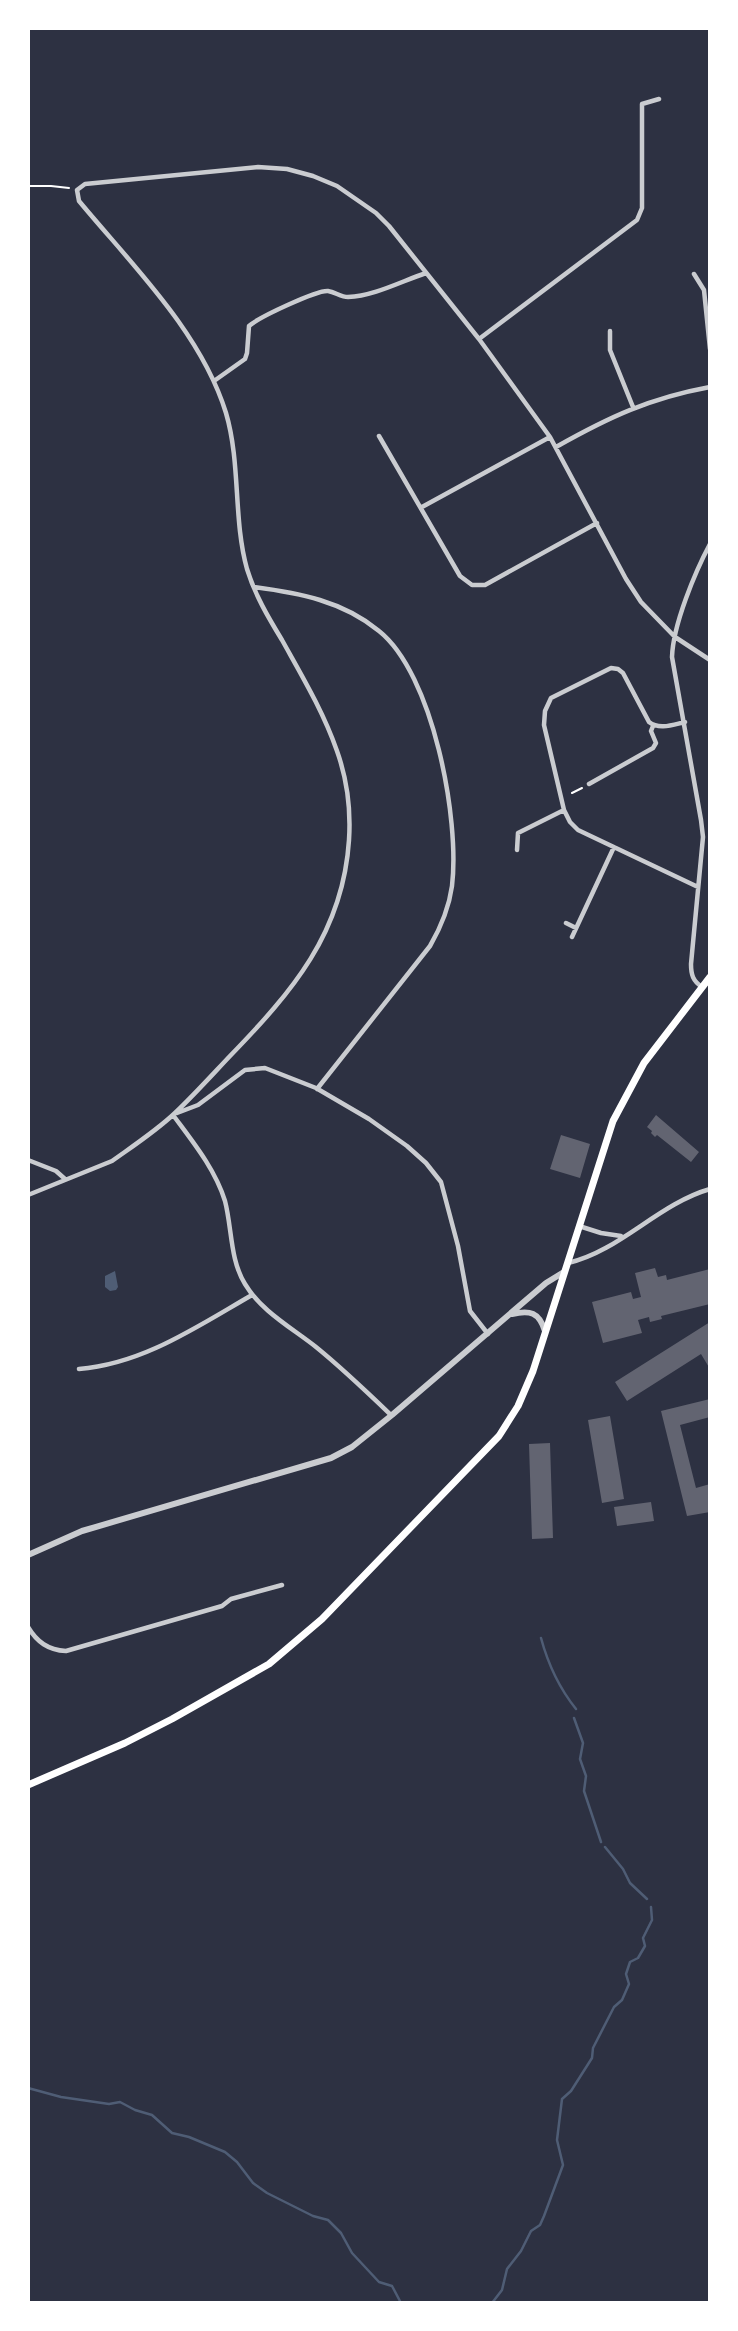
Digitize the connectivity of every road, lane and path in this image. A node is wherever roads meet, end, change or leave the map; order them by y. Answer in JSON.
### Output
{"nodes":[{"id":1,"x":659,"y":99,"type":"dead end"},
{"id":2,"x":28,"y":186,"type":"edge"},
{"id":3,"x":63,"y":187,"type":"dead end"},
{"id":4,"x":426,"y":273,"type":"junction"},
{"id":5,"x":694,"y":274,"type":"dead end"},
{"id":6,"x":610,"y":331,"type":"dead end"},
{"id":7,"x":479,"y":339,"type":"junction"},
{"id":8,"x":710,"y":349,"type":"edge"},
{"id":9,"x":214,"y":381,"type":"junction"},
{"id":10,"x":710,"y":387,"type":"edge"},
{"id":11,"x":633,"y":407,"type":"junction"},
{"id":12,"x":379,"y":436,"type":"dead end"},
{"id":13,"x":550,"y":437,"type":"junction"},
{"id":14,"x":556,"y":447,"type":"junction"},
{"id":15,"x":421,"y":507,"type":"junction"},
{"id":16,"x":597,"y":523,"type":"junction"},
{"id":17,"x":710,"y":544,"type":"edge"},
{"id":18,"x":254,"y":587,"type":"junction"},
{"id":19,"x":675,"y":637,"type":"junction"},
{"id":20,"x":710,"y":660,"type":"edge"},
{"id":21,"x":685,"y":722,"type":"junction"},
{"id":22,"x":653,"y":726,"type":"junction"},
{"id":23,"x":589,"y":784,"type":"joint"},
{"id":24,"x":572,"y":793,"type":"dead end"},
{"id":25,"x":564,"y":810,"type":"junction"},
{"id":26,"x":614,"y":847,"type":"junction"},
{"id":27,"x":517,"y":850,"type":"dead end"},
{"id":28,"x":698,"y":887,"type":"junction"},
{"id":29,"x":566,"y":923,"type":"dead end"},
{"id":30,"x":576,"y":928,"type":"junction"},
{"id":31,"x":572,"y":937,"type":"dead end"},
{"id":32,"x":710,"y":976,"type":"edge"},
{"id":33,"x":702,"y":987,"type":"junction"},
{"id":34,"x":317,"y":1089,"type":"junction"},
{"id":35,"x":173,"y":1115,"type":"junction"},
{"id":36,"x":28,"y":1160,"type":"edge"},
{"id":37,"x":65,"y":1180,"type":"junction"},
{"id":38,"x":710,"y":1189,"type":"edge"},
{"id":39,"x":28,"y":1195,"type":"edge"},
{"id":40,"x":579,"y":1226,"type":"junction"},
{"id":41,"x":622,"y":1236,"type":"junction"},
{"id":42,"x":567,"y":1263,"type":"junction"},
{"id":43,"x":564,"y":1272,"type":"junction"},
{"id":44,"x":253,"y":1295,"type":"junction"},
{"id":45,"x":510,"y":1314,"type":"junction"},
{"id":46,"x":545,"y":1331,"type":"junction"},
{"id":47,"x":488,"y":1334,"type":"junction"},
{"id":48,"x":79,"y":1369,"type":"dead end"},
{"id":49,"x":392,"y":1415,"type":"junction"},
{"id":50,"x":28,"y":1555,"type":"edge"},
{"id":51,"x":282,"y":1585,"type":"dead end"},
{"id":52,"x":28,"y":1627,"type":"edge"},
{"id":53,"x":28,"y":1784,"type":"edge"}],
"edges":[{"from":1,"to":7,"type":"street"},
{"from":2,"to":3,"type":"path"},
{"from":4,"to":7,"type":"street"},
{"from":4,"to":9,"type":"street"},
{"from":4,"to":9,"type":"street"},
{"from":5,"to":8,"type":"street"},
{"from":6,"to":11,"type":"street"},
{"from":7,"to":13,"type":"street"},
{"from":9,"to":18,"type":"street"},
{"from":10,"to":11,"type":"street"},
{"from":11,"to":14,"type":"street"},
{"from":12,"to":15,"type":"street"},
{"from":13,"to":14,"type":"street"},
{"from":13,"to":15,"type":"street"},
{"from":14,"to":16,"type":"street"},
{"from":15,"to":16,"type":"street"},
{"from":16,"to":19,"type":"street"},
{"from":17,"to":19,"type":"street"},
{"from":18,"to":34,"type":"street"},
{"from":18,"to":35,"type":"street"},
{"from":19,"to":20,"type":"street"},
{"from":19,"to":21,"type":"street"},
{"from":21,"to":22,"type":"street"},
{"from":21,"to":28,"type":"street"},
{"from":22,"to":23,"type":"street"},
{"from":22,"to":25,"type":"street"},
{"from":23,"to":24,"type":"path"},
{"from":25,"to":26,"type":"street"},
{"from":25,"to":27,"type":"street"},
{"from":26,"to":28,"type":"street"},
{"from":26,"to":30,"type":"street"},
{"from":28,"to":33,"type":"street"},
{"from":29,"to":30,"type":"street"},
{"from":30,"to":31,"type":"street"},
{"from":32,"to":33,"type":"main road"},
{"from":33,"to":40,"type":"main road"},
{"from":34,"to":35,"type":"street"},
{"from":34,"to":47,"type":"street"},
{"from":35,"to":37,"type":"street"},
{"from":35,"to":44,"type":"street"},
{"from":36,"to":37,"type":"street"},
{"from":37,"to":39,"type":"street"},
{"from":38,"to":41,"type":"street"},
{"from":40,"to":41,"type":"street"},
{"from":40,"to":42,"type":"main road"},
{"from":41,"to":42,"type":"street"},
{"from":42,"to":43,"type":"main road"},
{"from":43,"to":45,"type":"street"},
{"from":43,"to":46,"type":"main road"},
{"from":44,"to":48,"type":"street"},
{"from":44,"to":49,"type":"street"},
{"from":45,"to":46,"type":"street"},
{"from":45,"to":47,"type":"street"},
{"from":46,"to":53,"type":"main road"},
{"from":47,"to":49,"type":"street"},
{"from":49,"to":50,"type":"street"},
{"from":51,"to":52,"type":"street"}]}
